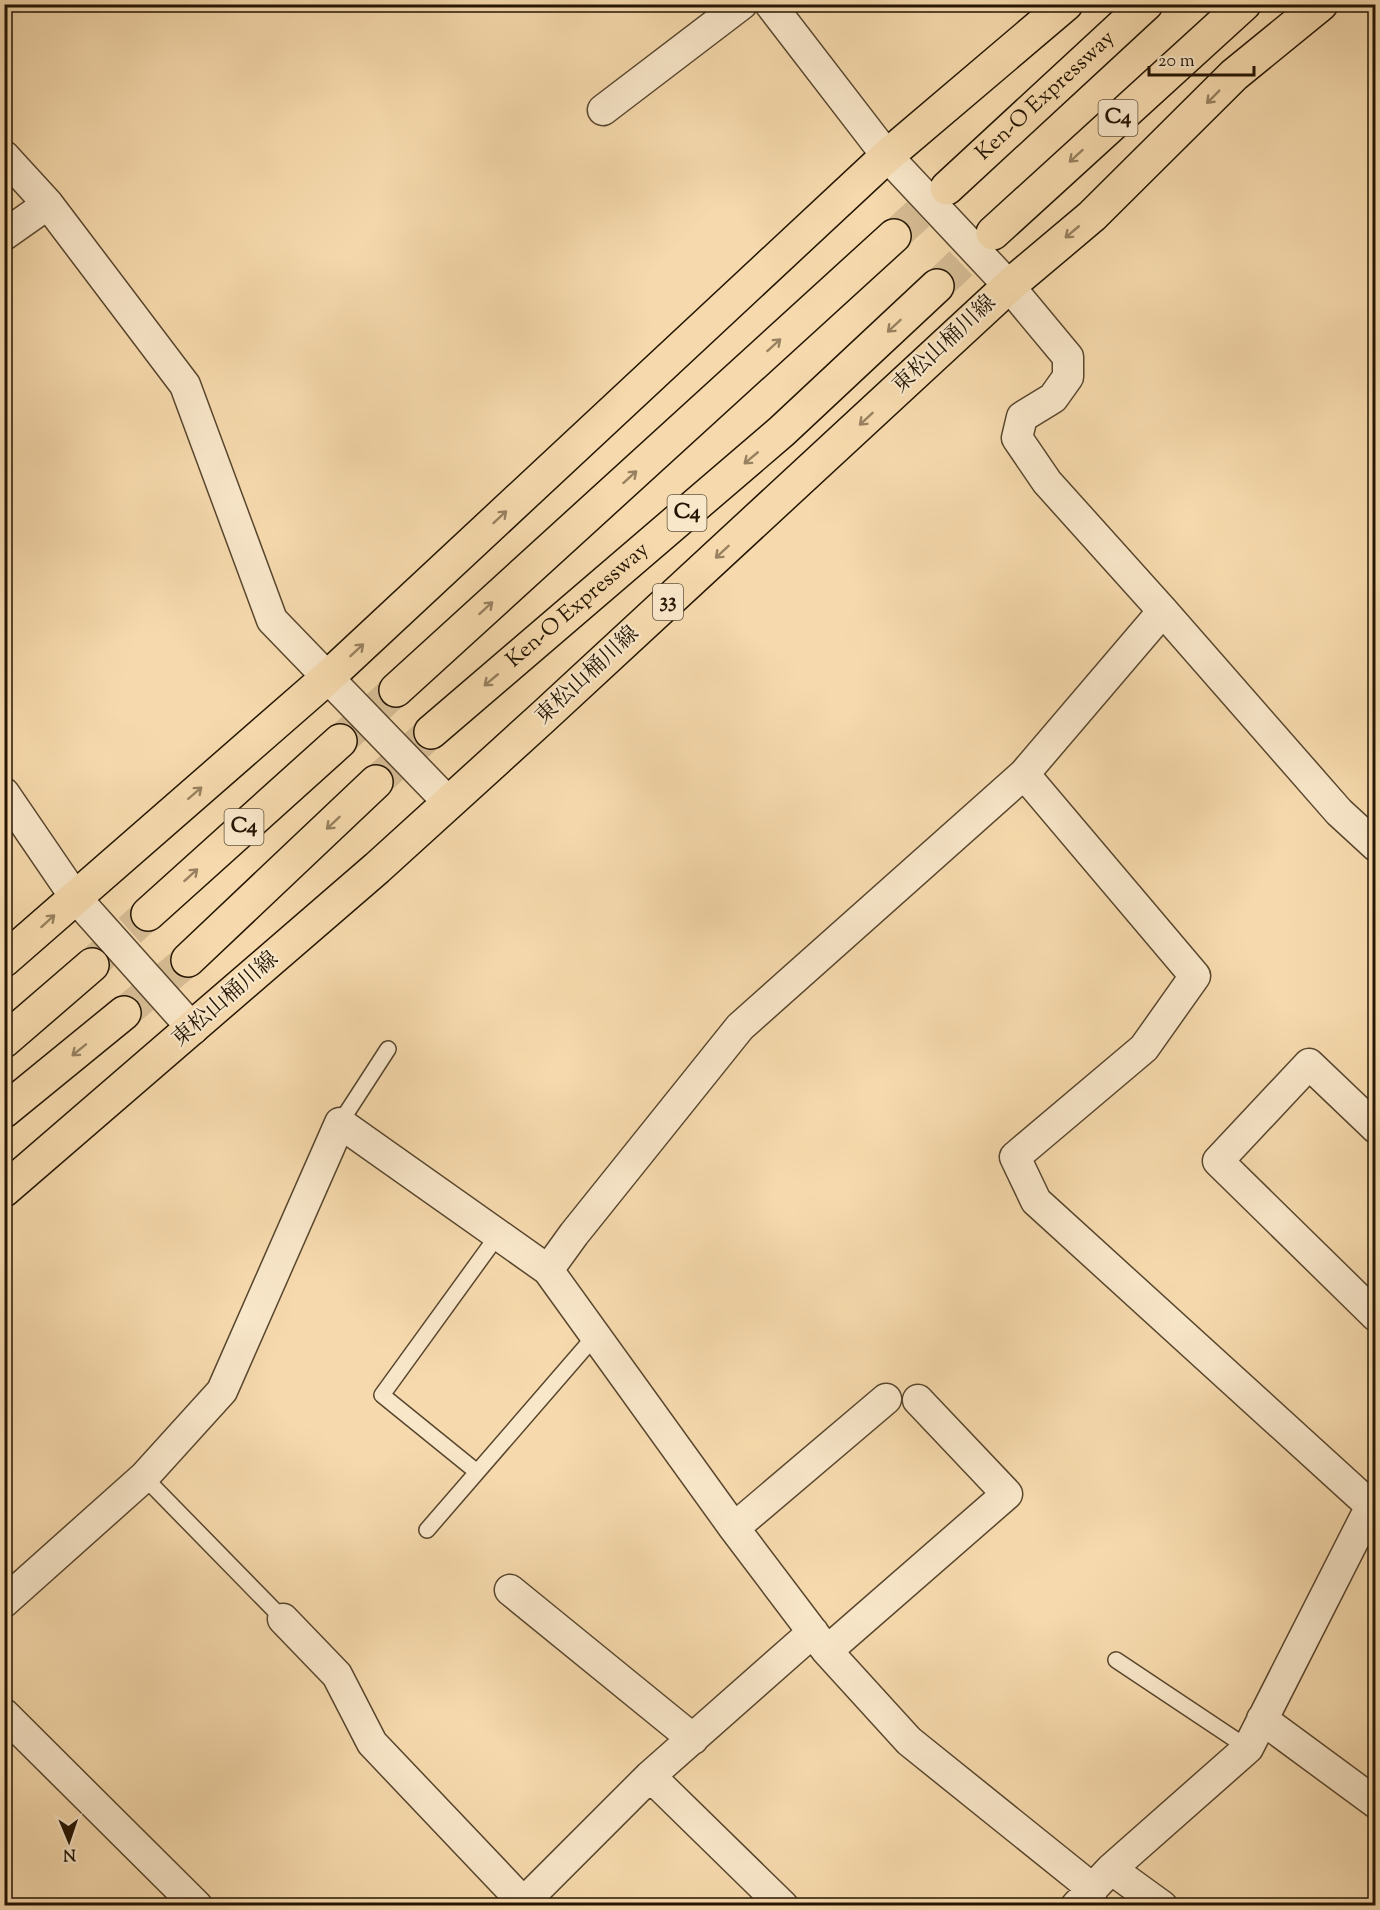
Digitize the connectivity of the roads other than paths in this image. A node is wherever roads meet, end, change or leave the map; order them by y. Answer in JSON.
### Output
{"nodes":[{"id":1,"x":742,"y":4,"type":"edge"},
{"id":2,"x":770,"y":4,"type":"edge"},
{"id":3,"x":1066,"y":4,"type":"edge"},
{"id":4,"x":1146,"y":4,"type":"edge"},
{"id":5,"x":1244,"y":4,"type":"edge"},
{"id":6,"x":1321,"y":4,"type":"edge"},
{"id":7,"x":603,"y":110,"type":"dead end"},
{"id":8,"x":4,"y":156,"type":"edge"},
{"id":9,"x":887,"y":156,"type":"junction"},
{"id":10,"x":947,"y":188,"type":"tunnel mouth"},
{"id":11,"x":48,"y":204,"type":"junction"},
{"id":12,"x":993,"y":233,"type":"tunnel mouth"},
{"id":13,"x":4,"y":235,"type":"edge"},
{"id":14,"x":894,"y":236,"type":"tunnel mouth"},
{"id":15,"x":937,"y":286,"type":"tunnel mouth"},
{"id":16,"x":1009,"y":286,"type":"junction"},
{"id":17,"x":1163,"y":611,"type":"junction"},
{"id":18,"x":327,"y":678,"type":"junction"},
{"id":19,"x":396,"y":690,"type":"tunnel mouth"},
{"id":20,"x":431,"y":732,"type":"tunnel mouth"},
{"id":21,"x":340,"y":741,"type":"tunnel mouth"},
{"id":22,"x":1024,"y":774,"type":"junction"},
{"id":23,"x":375,"y":783,"type":"tunnel mouth"},
{"id":24,"x":4,"y":793,"type":"edge"},
{"id":25,"x":449,"y":803,"type":"junction"},
{"id":26,"x":1376,"y":846,"type":"edge"},
{"id":27,"x":75,"y":897,"type":"junction"},
{"id":28,"x":148,"y":914,"type":"tunnel mouth"},
{"id":29,"x":4,"y":960,"type":"edge"},
{"id":30,"x":188,"y":960,"type":"tunnel mouth"},
{"id":31,"x":92,"y":965,"type":"tunnel mouth"},
{"id":32,"x":124,"y":1012,"type":"tunnel mouth"},
{"id":33,"x":193,"y":1029,"type":"junction"},
{"id":34,"x":4,"y":1041,"type":"edge"},
{"id":35,"x":388,"y":1049,"type":"dead end"},
{"id":36,"x":4,"y":1111,"type":"edge"},
{"id":37,"x":340,"y":1124,"type":"junction"},
{"id":38,"x":1376,"y":1128,"type":"edge"},
{"id":39,"x":4,"y":1190,"type":"edge"},
{"id":40,"x":498,"y":1235,"type":"junction"},
{"id":41,"x":548,"y":1270,"type":"junction"},
{"id":42,"x":1376,"y":1316,"type":"edge"},
{"id":43,"x":595,"y":1336,"type":"junction"},
{"id":44,"x":886,"y":1399,"type":"dead end"},
{"id":45,"x":918,"y":1400,"type":"dead end"},
{"id":46,"x":477,"y":1472,"type":"junction"},
{"id":47,"x":144,"y":1477,"type":"junction"},
{"id":48,"x":1373,"y":1503,"type":"edge"},
{"id":49,"x":734,"y":1528,"type":"junction"},
{"id":50,"x":427,"y":1530,"type":"dead end"},
{"id":51,"x":510,"y":1590,"type":"dead end"},
{"id":52,"x":4,"y":1602,"type":"edge"},
{"id":53,"x":283,"y":1619,"type":"joint"},
{"id":54,"x":820,"y":1642,"type":"junction"},
{"id":55,"x":1116,"y":1660,"type":"dead end"},
{"id":56,"x":4,"y":1714,"type":"edge"},
{"id":57,"x":1262,"y":1719,"type":"junction"},
{"id":58,"x":693,"y":1739,"type":"junction"},
{"id":59,"x":1248,"y":1748,"type":"junction"},
{"id":60,"x":650,"y":1776,"type":"junction"},
{"id":61,"x":1376,"y":1803,"type":"edge"},
{"id":62,"x":1093,"y":1888,"type":"edge"},
{"id":63,"x":522,"y":1904,"type":"edge"},
{"id":64,"x":197,"y":1905,"type":"edge"},
{"id":65,"x":783,"y":1905,"type":"edge"},
{"id":66,"x":1162,"y":1905,"type":"edge"}],
"edges":[{"from":1,"to":7,"type":"street"},
{"from":2,"to":9,"type":"street"},
{"from":3,"to":9,"type":"main road"},
{"from":4,"to":10,"type":"main road","name":"Ken-O Expressway"},
{"from":5,"to":12,"type":"main road","number":"C4","one_way":true},
{"from":6,"to":16,"type":"main road","name":"東松山桶川線","number":"33","one_way":true},
{"from":8,"to":11,"type":"street"},
{"from":9,"to":16,"type":"street"},
{"from":18,"to":9,"type":"main road","one_way":true},
{"from":11,"to":13,"type":"street"},
{"from":11,"to":18,"type":"street"},
{"from":19,"to":14,"type":"main road","one_way":true},
{"from":15,"to":20,"type":"main road","name":"Ken-O Expressway","number":"C4","one_way":true},
{"from":16,"to":17,"type":"street"},
{"from":16,"to":25,"type":"main road","name":"東松山桶川線","number":"33","one_way":true},
{"from":17,"to":22,"type":"street"},
{"from":17,"to":26,"type":"street"},
{"from":18,"to":25,"type":"street"},
{"from":27,"to":18,"type":"main road","one_way":true},
{"from":28,"to":21,"type":"main road","number":"C4","one_way":true},
{"from":22,"to":41,"type":"street"},
{"from":22,"to":48,"type":"street"},
{"from":23,"to":30,"type":"main road","number":"C4","one_way":true},
{"from":24,"to":27,"type":"street"},
{"from":25,"to":33,"type":"main road","name":"東松山桶川線","number":"33"},
{"from":29,"to":27,"type":"main road","one_way":true},
{"from":27,"to":33,"type":"street"},
{"from":31,"to":34,"type":"main road"},
{"from":32,"to":36,"type":"main road","one_way":true},
{"from":33,"to":39,"type":"main road","name":"東松山桶川線","number":"33"},
{"from":35,"to":37,"type":"lane"},
{"from":37,"to":40,"type":"street"},
{"from":37,"to":47,"type":"street"},
{"from":38,"to":42,"type":"street"},
{"from":40,"to":41,"type":"street"},
{"from":40,"to":46,"type":"lane"},
{"from":41,"to":43,"type":"street"},
{"from":43,"to":46,"type":"lane"},
{"from":43,"to":49,"type":"street"},
{"from":44,"to":49,"type":"street"},
{"from":45,"to":54,"type":"street"},
{"from":46,"to":50,"type":"lane"},
{"from":47,"to":52,"type":"street"},
{"from":47,"to":53,"type":"lane"},
{"from":48,"to":57,"type":"street"},
{"from":49,"to":54,"type":"street"},
{"from":51,"to":58,"type":"street"},
{"from":53,"to":63,"type":"street"},
{"from":54,"to":58,"type":"street"},
{"from":54,"to":62,"type":"street"},
{"from":55,"to":59,"type":"lane"},
{"from":56,"to":64,"type":"street"},
{"from":57,"to":59,"type":"street"},
{"from":57,"to":61,"type":"street"},
{"from":58,"to":60,"type":"street"},
{"from":59,"to":62,"type":"street"},
{"from":60,"to":63,"type":"street"},
{"from":60,"to":65,"type":"street"},
{"from":62,"to":66,"type":"street"}]}
